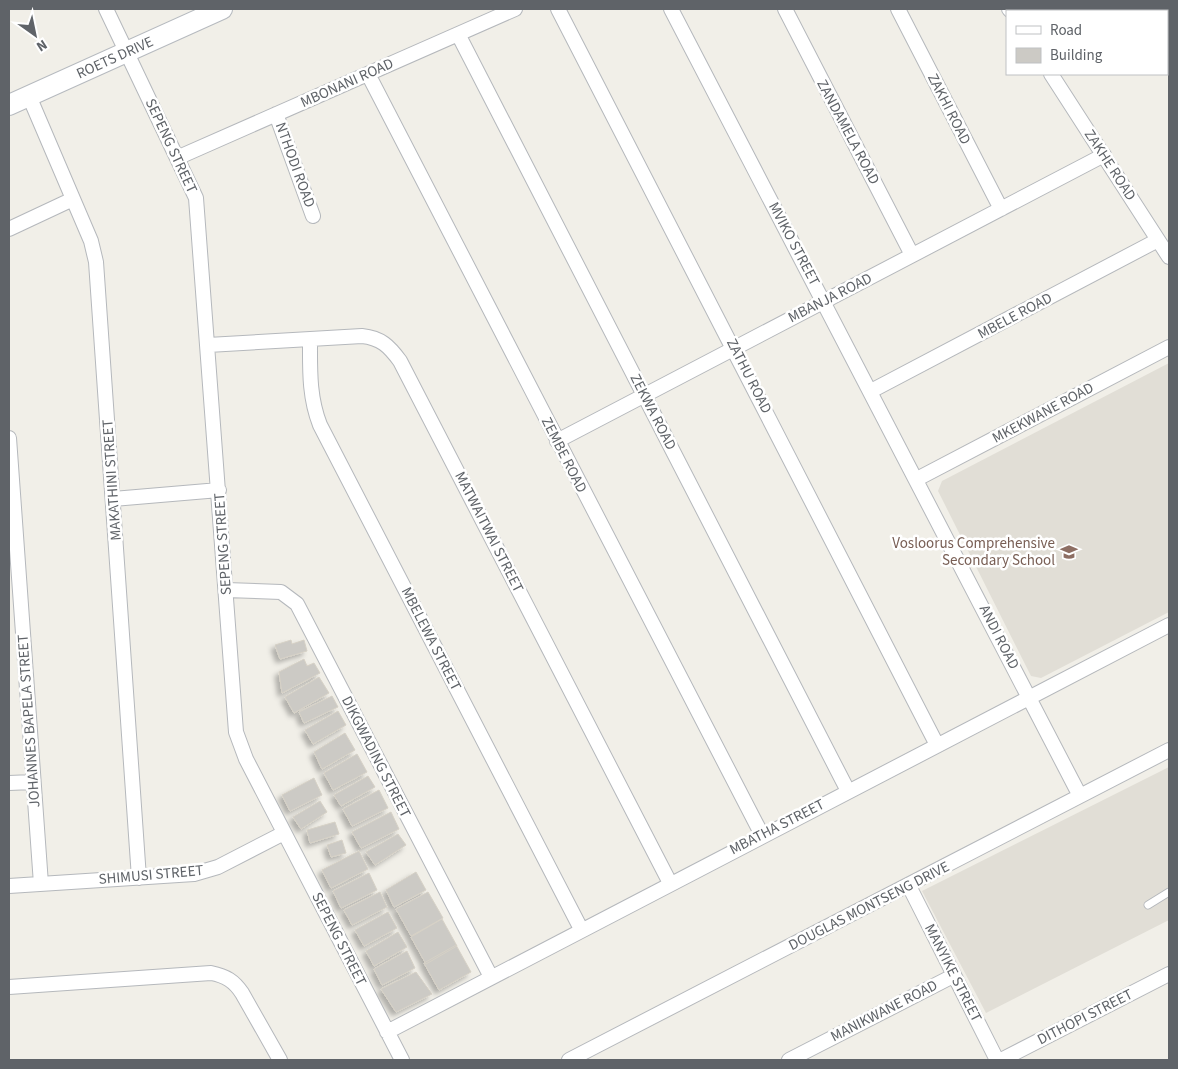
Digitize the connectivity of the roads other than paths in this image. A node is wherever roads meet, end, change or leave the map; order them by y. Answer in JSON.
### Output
{"nodes":[{"id":1,"x":106,"y":9,"type":"edge"},
{"id":2,"x":222,"y":9,"type":"edge"},
{"id":3,"x":515,"y":9,"type":"edge"},
{"id":4,"x":558,"y":9,"type":"edge"},
{"id":5,"x":671,"y":9,"type":"edge"},
{"id":6,"x":784,"y":9,"type":"edge"},
{"id":7,"x":898,"y":9,"type":"edge"},
{"id":8,"x":458,"y":34,"type":"junction"},
{"id":9,"x":125,"y":51,"type":"junction"},
{"id":10,"x":368,"y":74,"type":"junction"},
{"id":11,"x":1052,"y":75,"type":"edge"},
{"id":12,"x":29,"y":96,"type":"junction"},
{"id":13,"x":9,"y":105,"type":"edge"},
{"id":14,"x":276,"y":114,"type":"junction"},
{"id":15,"x":1104,"y":155,"type":"junction"},
{"id":16,"x":179,"y":157,"type":"junction"},
{"id":17,"x":73,"y":199,"type":"junction"},
{"id":18,"x":1001,"y":209,"type":"junction"},
{"id":19,"x":313,"y":216,"type":"dead end"},
{"id":20,"x":9,"y":229,"type":"edge"},
{"id":21,"x":1158,"y":240,"type":"junction"},
{"id":22,"x":912,"y":255,"type":"junction"},
{"id":23,"x":1169,"y":257,"type":"edge"},
{"id":24,"x":824,"y":302,"type":"junction"},
{"id":25,"x":310,"y":341,"type":"junction"},
{"id":26,"x":208,"y":346,"type":"junction"},
{"id":27,"x":1169,"y":347,"type":"edge"},
{"id":28,"x":734,"y":348,"type":"junction"},
{"id":29,"x":871,"y":391,"type":"junction"},
{"id":30,"x":644,"y":395,"type":"junction"},
{"id":31,"x":9,"y":438,"type":"edge"},
{"id":32,"x":558,"y":441,"type":"junction"},
{"id":33,"x":917,"y":479,"type":"junction"},
{"id":34,"x":219,"y":490,"type":"junction"},
{"id":35,"x":113,"y":500,"type":"junction"},
{"id":36,"x":226,"y":590,"type":"junction"},
{"id":37,"x":1169,"y":625,"type":"edge"},
{"id":38,"x":1030,"y":697,"type":"junction"},
{"id":39,"x":937,"y":745,"type":"junction"},
{"id":40,"x":1169,"y":750,"type":"edge"},
{"id":41,"x":33,"y":782,"type":"junction"},
{"id":42,"x":9,"y":783,"type":"edge"},
{"id":43,"x":848,"y":791,"type":"junction"},
{"id":44,"x":1080,"y":796,"type":"junction"},
{"id":45,"x":284,"y":833,"type":"junction"},
{"id":46,"x":762,"y":835,"type":"junction"},
{"id":47,"x":139,"y":878,"type":"junction"},
{"id":48,"x":670,"y":883,"type":"junction"},
{"id":49,"x":41,"y":884,"type":"junction"},
{"id":50,"x":9,"y":886,"type":"edge"},
{"id":51,"x":909,"y":886,"type":"junction"},
{"id":52,"x":1169,"y":892,"type":"edge"},
{"id":53,"x":1148,"y":905,"type":"dead end"},
{"id":54,"x":582,"y":929,"type":"junction"},
{"id":55,"x":1169,"y":974,"type":"edge"},
{"id":56,"x":954,"y":976,"type":"junction"},
{"id":57,"x":490,"y":977,"type":"junction"},
{"id":58,"x":9,"y":987,"type":"edge"},
{"id":59,"x":387,"y":1032,"type":"junction"},
{"id":60,"x":280,"y":1060,"type":"edge"},
{"id":61,"x":402,"y":1060,"type":"edge"},
{"id":62,"x":569,"y":1060,"type":"edge"},
{"id":63,"x":789,"y":1060,"type":"edge"},
{"id":64,"x":997,"y":1060,"type":"edge"},
{"id":65,"x":1002,"y":1060,"type":"edge"}],
"edges":[{"from":1,"to":9,"type":"street","name":"SEPENG STREET"},
{"from":2,"to":9,"type":"street","name":"ROETS DRIVE"},
{"from":3,"to":8,"type":"street","name":"MBONANI ROAD"},
{"from":4,"to":28,"type":"street","name":"ZATHU ROAD"},
{"from":5,"to":24,"type":"street","name":"MVIKO STREET"},
{"from":6,"to":22,"type":"street","name":"ZANDAMELA ROAD"},
{"from":7,"to":18,"type":"street","name":"ZAKHI ROAD"},
{"from":8,"to":10,"type":"street","name":"MBONANI ROAD"},
{"from":8,"to":30,"type":"street","name":"ZEKWA ROAD"},
{"from":9,"to":12,"type":"street","name":"ROETS DRIVE"},
{"from":9,"to":16,"type":"street","name":"SEPENG STREET"},
{"from":10,"to":14,"type":"street","name":"MBONANI ROAD"},
{"from":10,"to":32,"type":"street","name":"ZEMBE ROAD"},
{"from":11,"to":15,"type":"street","name":"ZAKHE ROAD"},
{"from":12,"to":13,"type":"street","name":"ROETS DRIVE"},
{"from":12,"to":17,"type":"street","name":"MAKATHINI STREET"},
{"from":14,"to":16,"type":"street","name":"MBONANI ROAD"},
{"from":14,"to":19,"type":"street","name":"NTHODI ROAD"},
{"from":15,"to":18,"type":"street","name":"MBANJA ROAD"},
{"from":15,"to":21,"type":"street","name":"ZAKHE ROAD"},
{"from":16,"to":26,"type":"street","name":"SEPENG STREET"},
{"from":17,"to":20,"type":"street"},
{"from":17,"to":35,"type":"street","name":"MAKATHINI STREET"},
{"from":18,"to":22,"type":"street","name":"MBANJA ROAD"},
{"from":21,"to":23,"type":"street","name":"ZAKHE ROAD"},
{"from":21,"to":29,"type":"street","name":"MBELE ROAD"},
{"from":22,"to":24,"type":"street","name":"MBANJA ROAD"},
{"from":24,"to":28,"type":"street","name":"MBANJA ROAD"},
{"from":24,"to":29,"type":"street","name":"MVIKO STREET"},
{"from":25,"to":26,"type":"street","name":"MATWAITWAI STREET"},
{"from":25,"to":48,"type":"street","name":"MATWAITWAI STREET"},
{"from":25,"to":54,"type":"street","name":"MBELEWA STREET"},
{"from":26,"to":34,"type":"street","name":"SEPENG STREET"},
{"from":27,"to":33,"type":"street","name":"MKEKWANE ROAD"},
{"from":28,"to":30,"type":"street","name":"MBANJA ROAD"},
{"from":28,"to":39,"type":"street","name":"ZATHU ROAD"},
{"from":29,"to":33,"type":"street","name":"MVIKO STREET"},
{"from":30,"to":32,"type":"street","name":"MBANJA ROAD"},
{"from":30,"to":43,"type":"street","name":"ZEKWA ROAD"},
{"from":31,"to":41,"type":"street","name":"JOHANNES BAPELA STREET"},
{"from":32,"to":46,"type":"street","name":"ZEMBE ROAD"},
{"from":33,"to":38,"type":"street","name":"ANDI ROAD"},
{"from":34,"to":35,"type":"street"},
{"from":34,"to":36,"type":"street","name":"SEPENG STREET"},
{"from":35,"to":47,"type":"street","name":"MAKATHINI STREET"},
{"from":36,"to":45,"type":"street","name":"SEPENG STREET"},
{"from":36,"to":57,"type":"street","name":"DIKGWADING STREET"},
{"from":37,"to":38,"type":"street","name":"MBATHA STREET"},
{"from":38,"to":39,"type":"street","name":"MBATHA STREET"},
{"from":38,"to":44,"type":"street","name":"ANDI ROAD"},
{"from":39,"to":43,"type":"street","name":"MBATHA STREET"},
{"from":40,"to":44,"type":"street","name":"DOUGLAS MONTSENG DRIVE"},
{"from":41,"to":42,"type":"street"},
{"from":41,"to":49,"type":"street","name":"JOHANNES BAPELA STREET"},
{"from":43,"to":46,"type":"street","name":"MBATHA STREET"},
{"from":44,"to":51,"type":"street","name":"DOUGLAS MONTSENG DRIVE"},
{"from":45,"to":47,"type":"street","name":"SHIMUSI STREET"},
{"from":45,"to":59,"type":"street","name":"SEPENG STREET"},
{"from":46,"to":48,"type":"street","name":"MBATHA STREET"},
{"from":47,"to":49,"type":"street","name":"SHIMUSI STREET"},
{"from":48,"to":54,"type":"street","name":"MBATHA STREET"},
{"from":49,"to":50,"type":"street","name":"SHIMUSI STREET"},
{"from":51,"to":56,"type":"street","name":"MANYIKE STREET"},
{"from":51,"to":62,"type":"street","name":"DOUGLAS MONTSENG DRIVE"},
{"from":52,"to":53,"type":"lane"},
{"from":54,"to":57,"type":"street","name":"MBATHA STREET"},
{"from":55,"to":65,"type":"street","name":"DITHOPI STREET"},
{"from":56,"to":63,"type":"street","name":"MANIKWANE ROAD"},
{"from":56,"to":64,"type":"street","name":"MANYIKE STREET"},
{"from":57,"to":59,"type":"street","name":"MBATHA STREET"},
{"from":58,"to":60,"type":"street"},
{"from":59,"to":61,"type":"street","name":"SEPENG STREET"}]}
